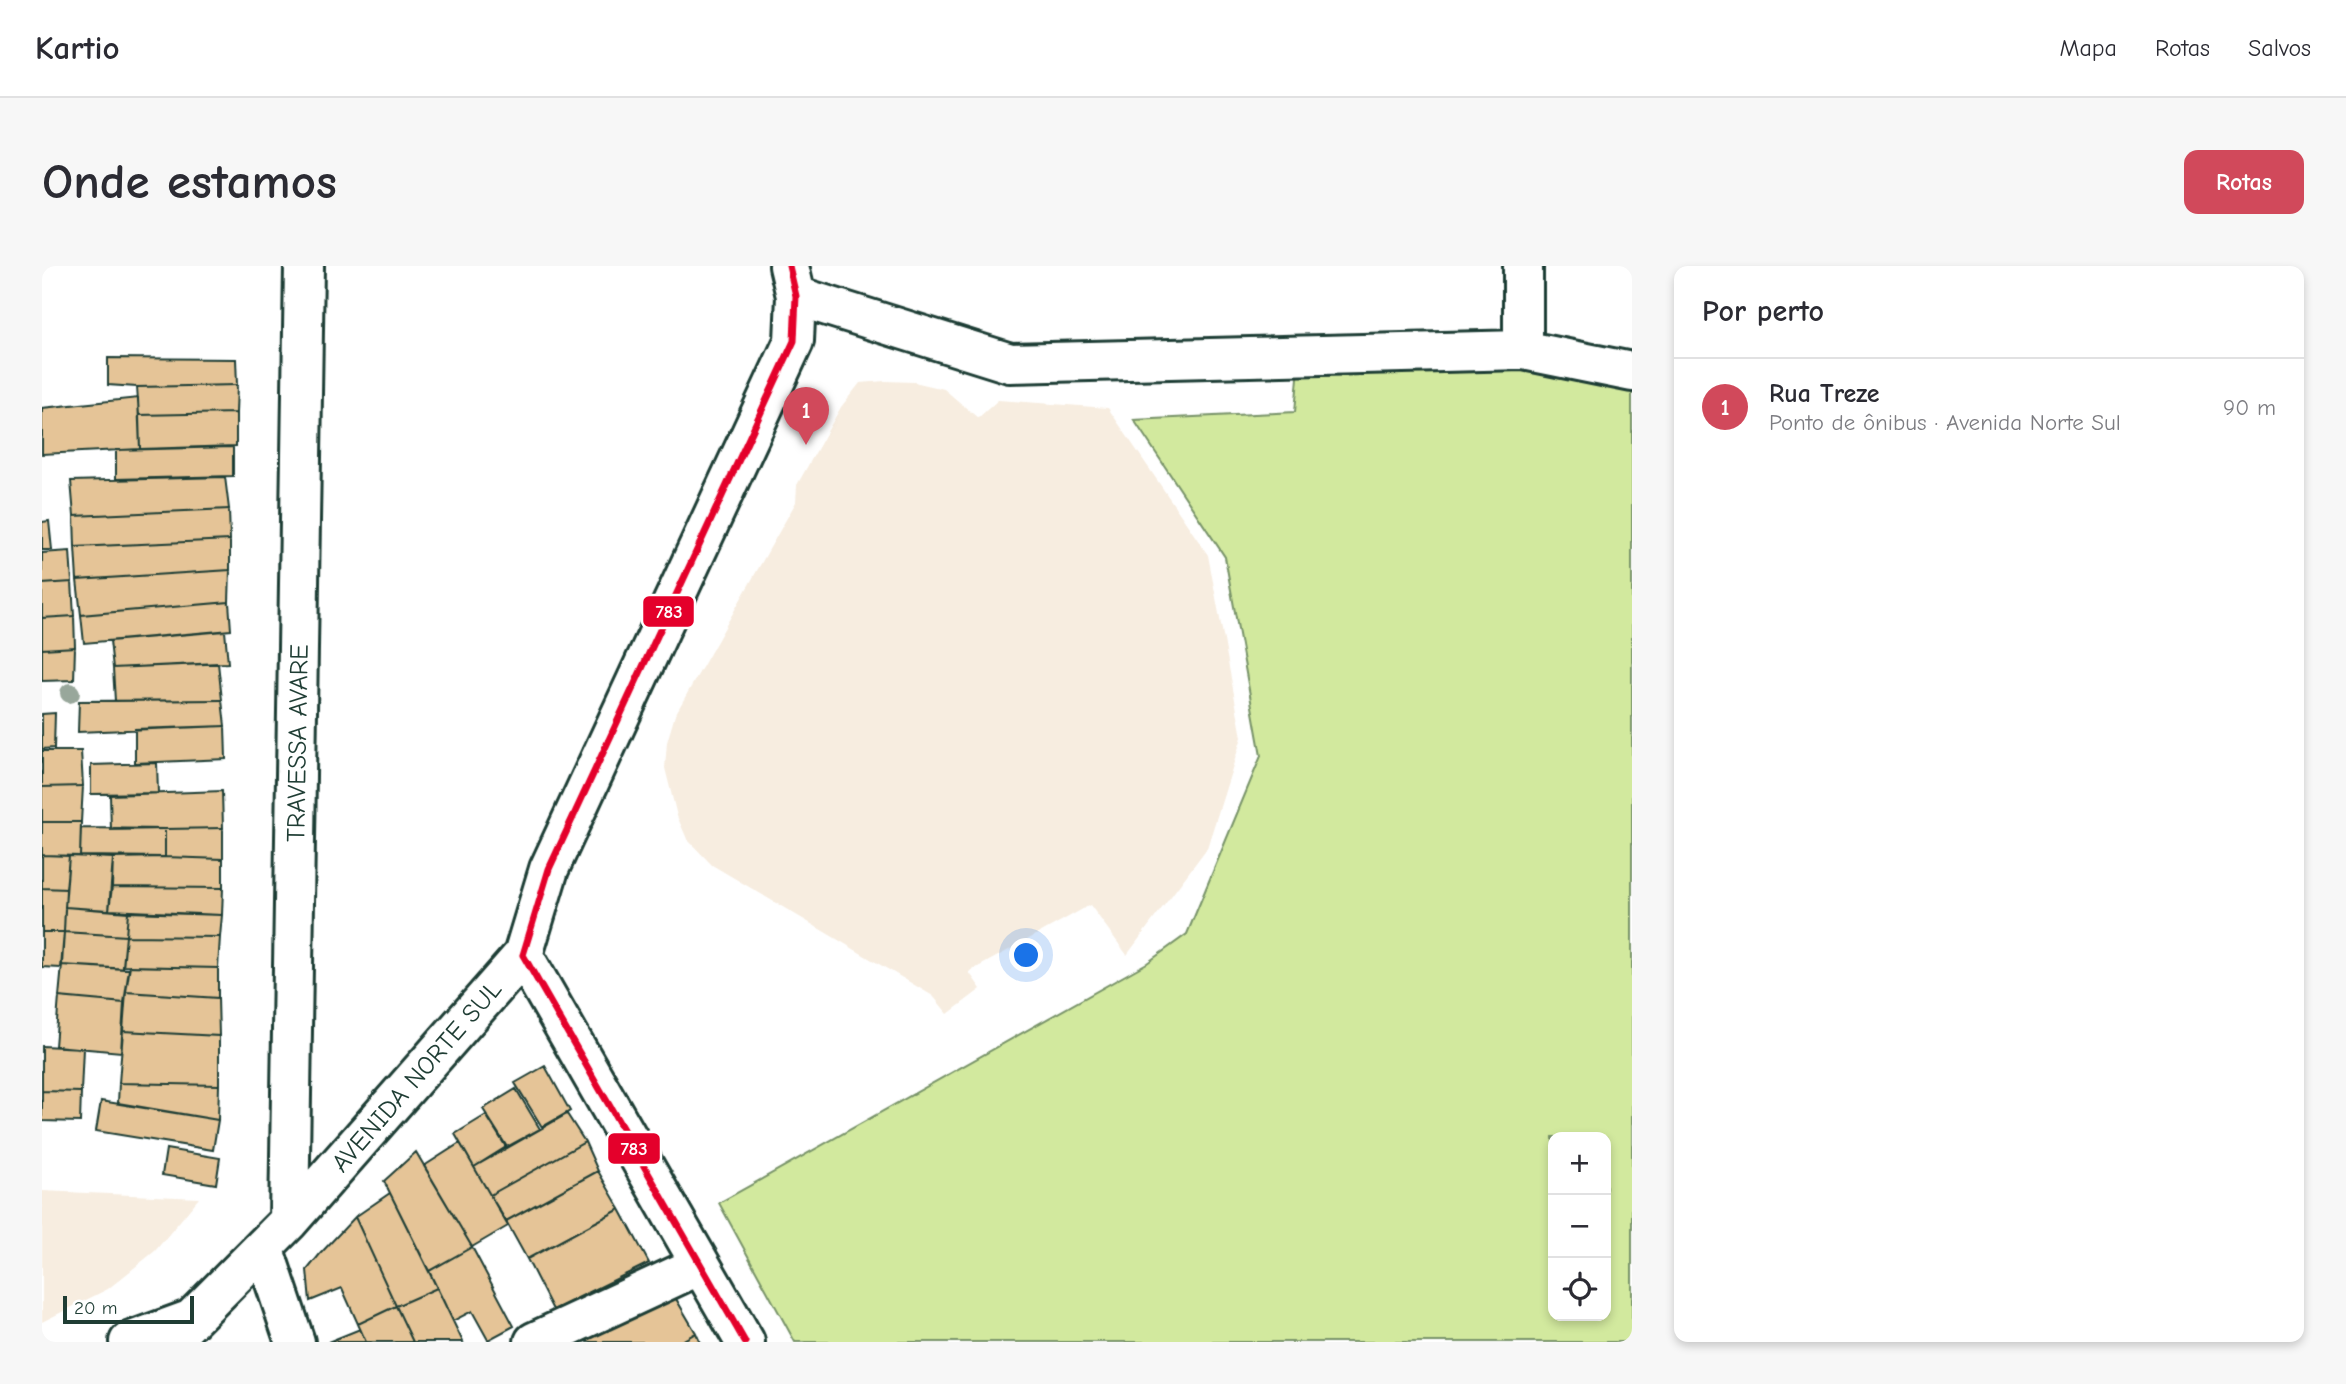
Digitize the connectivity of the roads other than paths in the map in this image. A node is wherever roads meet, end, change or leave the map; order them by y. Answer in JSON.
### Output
{"nodes":[{"id":1,"x":304,"y":266,"type":"edge"},
{"id":2,"x":1523,"y":266,"type":"edge"},
{"id":3,"x":792,"y":281,"type":"edge"},
{"id":4,"x":1522,"y":350,"type":"junction"},
{"id":5,"x":1632,"y":372,"type":"edge"},
{"id":6,"x":523,"y":955,"type":"junction"},
{"id":7,"x":276,"y":1234,"type":"junction"},
{"id":8,"x":700,"y":1265,"type":"junction"},
{"id":9,"x":182,"y":1330,"type":"edge"},
{"id":10,"x":129,"y":1342,"type":"edge"},
{"id":11,"x":295,"y":1342,"type":"edge"},
{"id":12,"x":534,"y":1342,"type":"edge"},
{"id":13,"x":745,"y":1342,"type":"edge"}],
"edges":[{"from":1,"to":7,"type":"street","name":"TRAVESSA AVARE"},
{"from":2,"to":4,"type":"street"},
{"from":3,"to":4,"type":"street"},
{"from":3,"to":6,"type":"street","name":"AVENIDA NORTE SUL"},
{"from":4,"to":5,"type":"street"},
{"from":6,"to":7,"type":"street","name":"AVENIDA NORTE SUL"},
{"from":6,"to":8,"type":"street"},
{"from":7,"to":9,"type":"street","name":"AVENIDA NORTE SUL"},
{"from":7,"to":11,"type":"street","name":"TRAVESSA AVARE"},
{"from":8,"to":12,"type":"street"},
{"from":8,"to":13,"type":"street"},
{"from":9,"to":10,"type":"street"}]}
